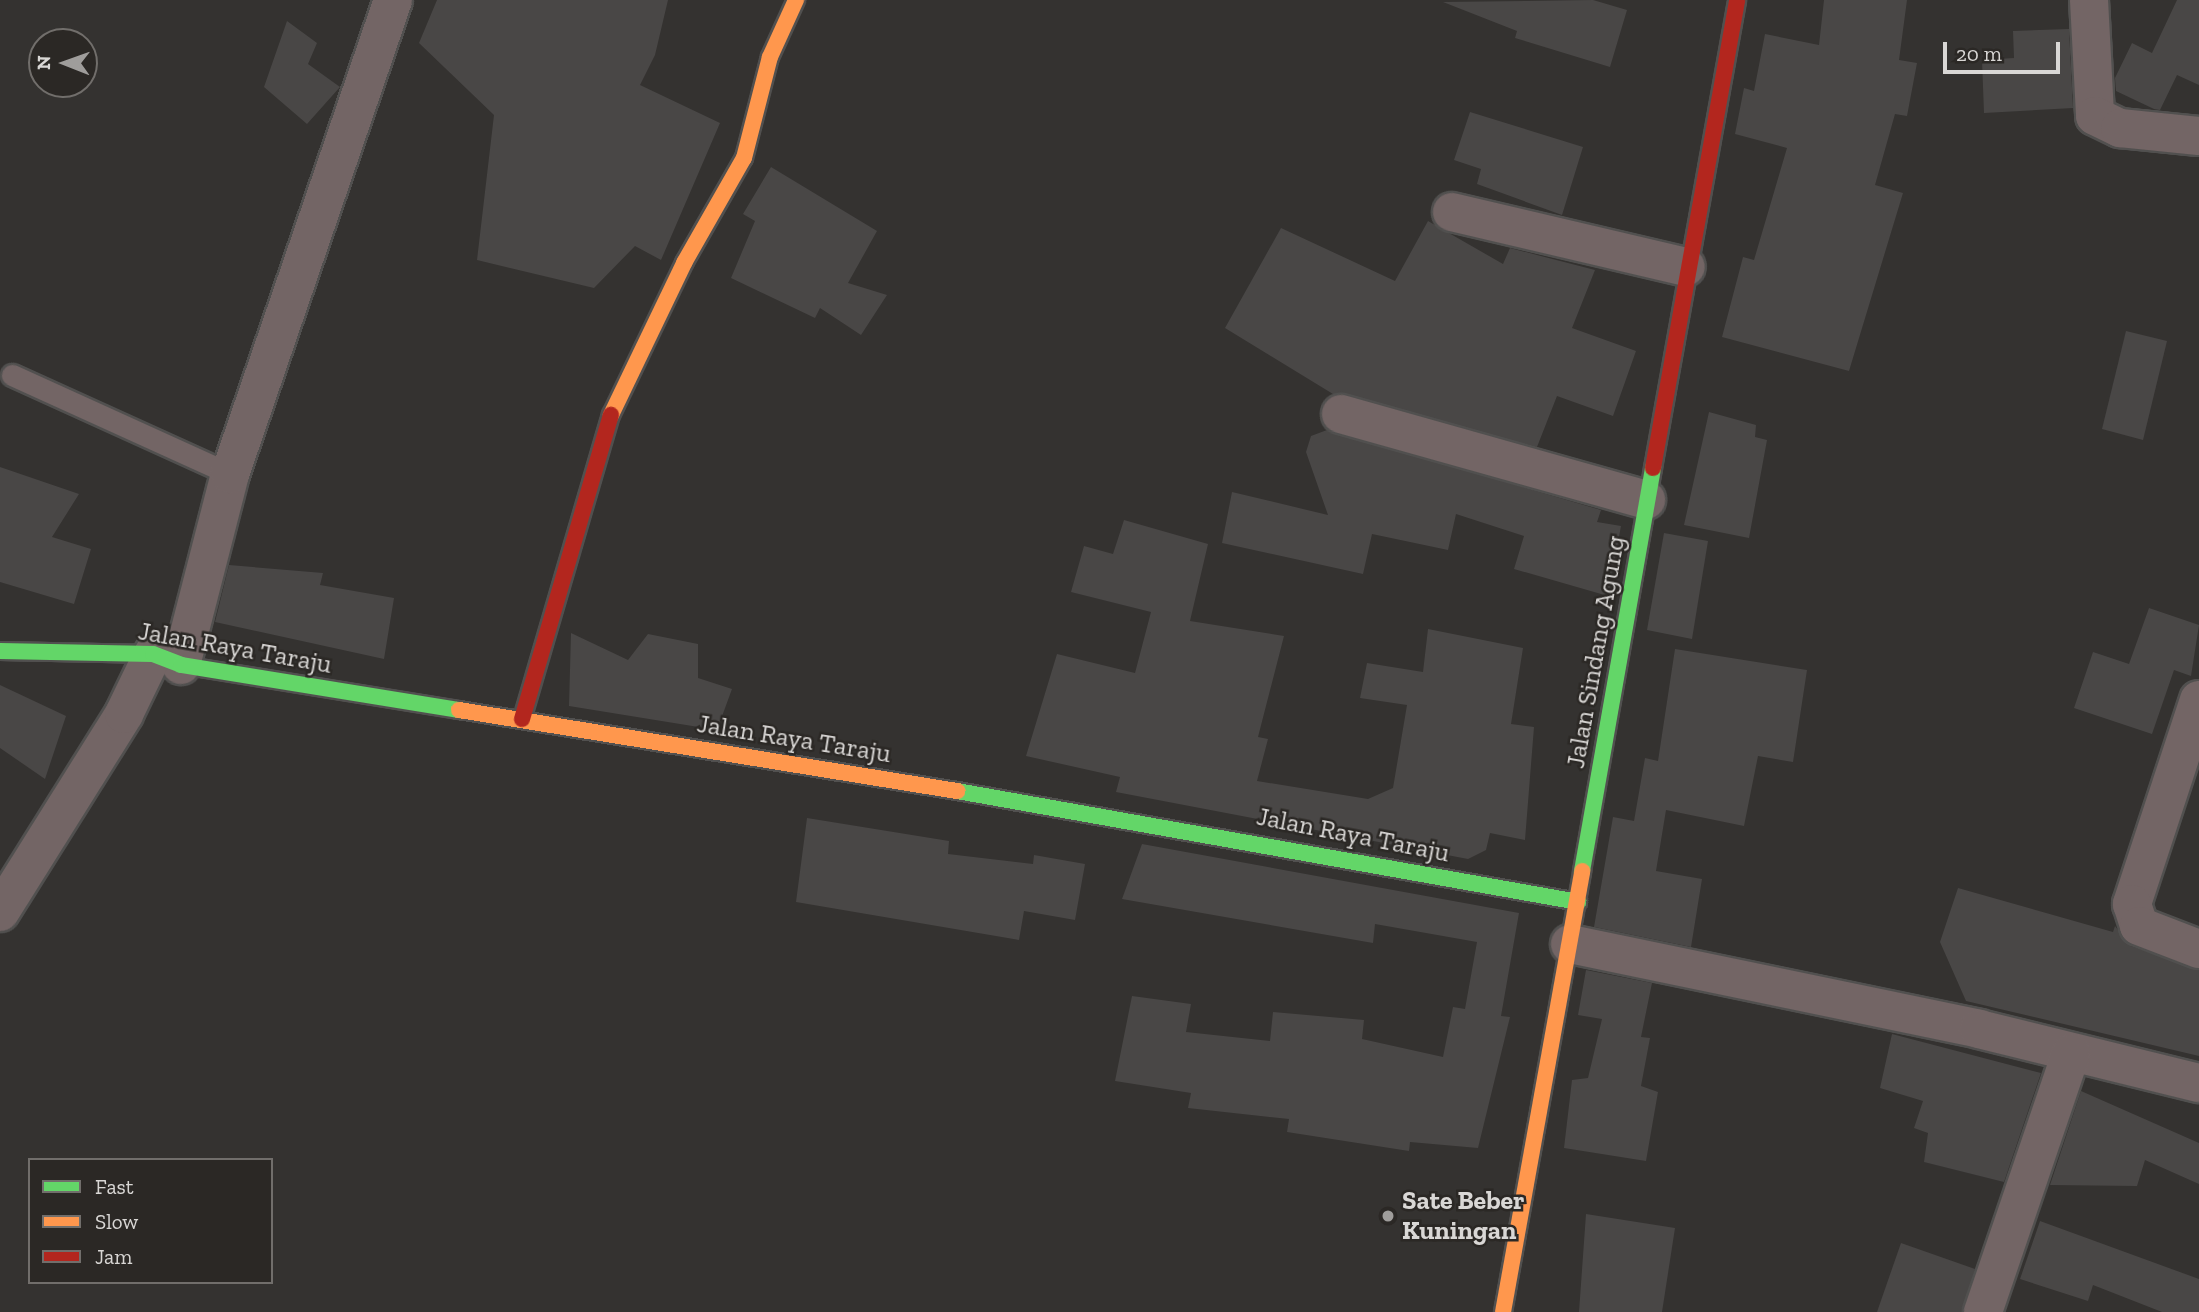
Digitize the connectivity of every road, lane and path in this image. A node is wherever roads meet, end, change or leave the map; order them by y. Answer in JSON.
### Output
{"nodes":[{"id":1,"x":393,"y":0,"type":"edge"},
{"id":2,"x":796,"y":0,"type":"edge"},
{"id":3,"x":1737,"y":0,"type":"edge"},
{"id":4,"x":2089,"y":0,"type":"edge"},
{"id":5,"x":2199,"y":136,"type":"edge"},
{"id":6,"x":1451,"y":212,"type":"dead end"},
{"id":7,"x":1686,"y":267,"type":"junction"},
{"id":8,"x":12,"y":375,"type":"dead end"},
{"id":9,"x":1341,"y":414,"type":"dead end"},
{"id":10,"x":230,"y":474,"type":"junction"},
{"id":11,"x":1646,"y":500,"type":"junction"},
{"id":12,"x":0,"y":651,"type":"edge"},
{"id":13,"x":167,"y":660,"type":"junction"},
{"id":14,"x":2199,"y":700,"type":"edge"},
{"id":15,"x":522,"y":719,"type":"junction"},
{"id":16,"x":1578,"y":902,"type":"junction"},
{"id":17,"x":0,"y":912,"type":"edge"},
{"id":18,"x":1570,"y":944,"type":"junction"},
{"id":19,"x":2199,"y":949,"type":"edge"},
{"id":20,"x":2071,"y":1054,"type":"junction"},
{"id":21,"x":2199,"y":1083,"type":"edge"},
{"id":22,"x":1503,"y":1312,"type":"edge"},
{"id":23,"x":1983,"y":1312,"type":"edge"}],
"edges":[{"from":1,"to":10,"type":"street"},
{"from":2,"to":15,"type":"street"},
{"from":3,"to":7,"type":"street","name":"Jalan Sindang Agung"},
{"from":4,"to":5,"type":"street"},
{"from":6,"to":7,"type":"street"},
{"from":7,"to":11,"type":"street","name":"Jalan Sindang Agung"},
{"from":8,"to":10,"type":"lane"},
{"from":9,"to":11,"type":"street"},
{"from":10,"to":13,"type":"street"},
{"from":11,"to":16,"type":"street","name":"Jalan Sindang Agung"},
{"from":12,"to":13,"type":"street","name":"Jalan Raya Taraju"},
{"from":13,"to":15,"type":"street","name":"Jalan Raya Taraju"},
{"from":13,"to":17,"type":"street"},
{"from":14,"to":19,"type":"street"},
{"from":15,"to":16,"type":"street","name":"Jalan Raya Taraju"},
{"from":16,"to":18,"type":"street","name":"Jalan Sindang Agung"},
{"from":18,"to":20,"type":"street"},
{"from":18,"to":22,"type":"street","name":"Jalan Sindang Agung"},
{"from":20,"to":21,"type":"street"},
{"from":20,"to":23,"type":"street"}]}
